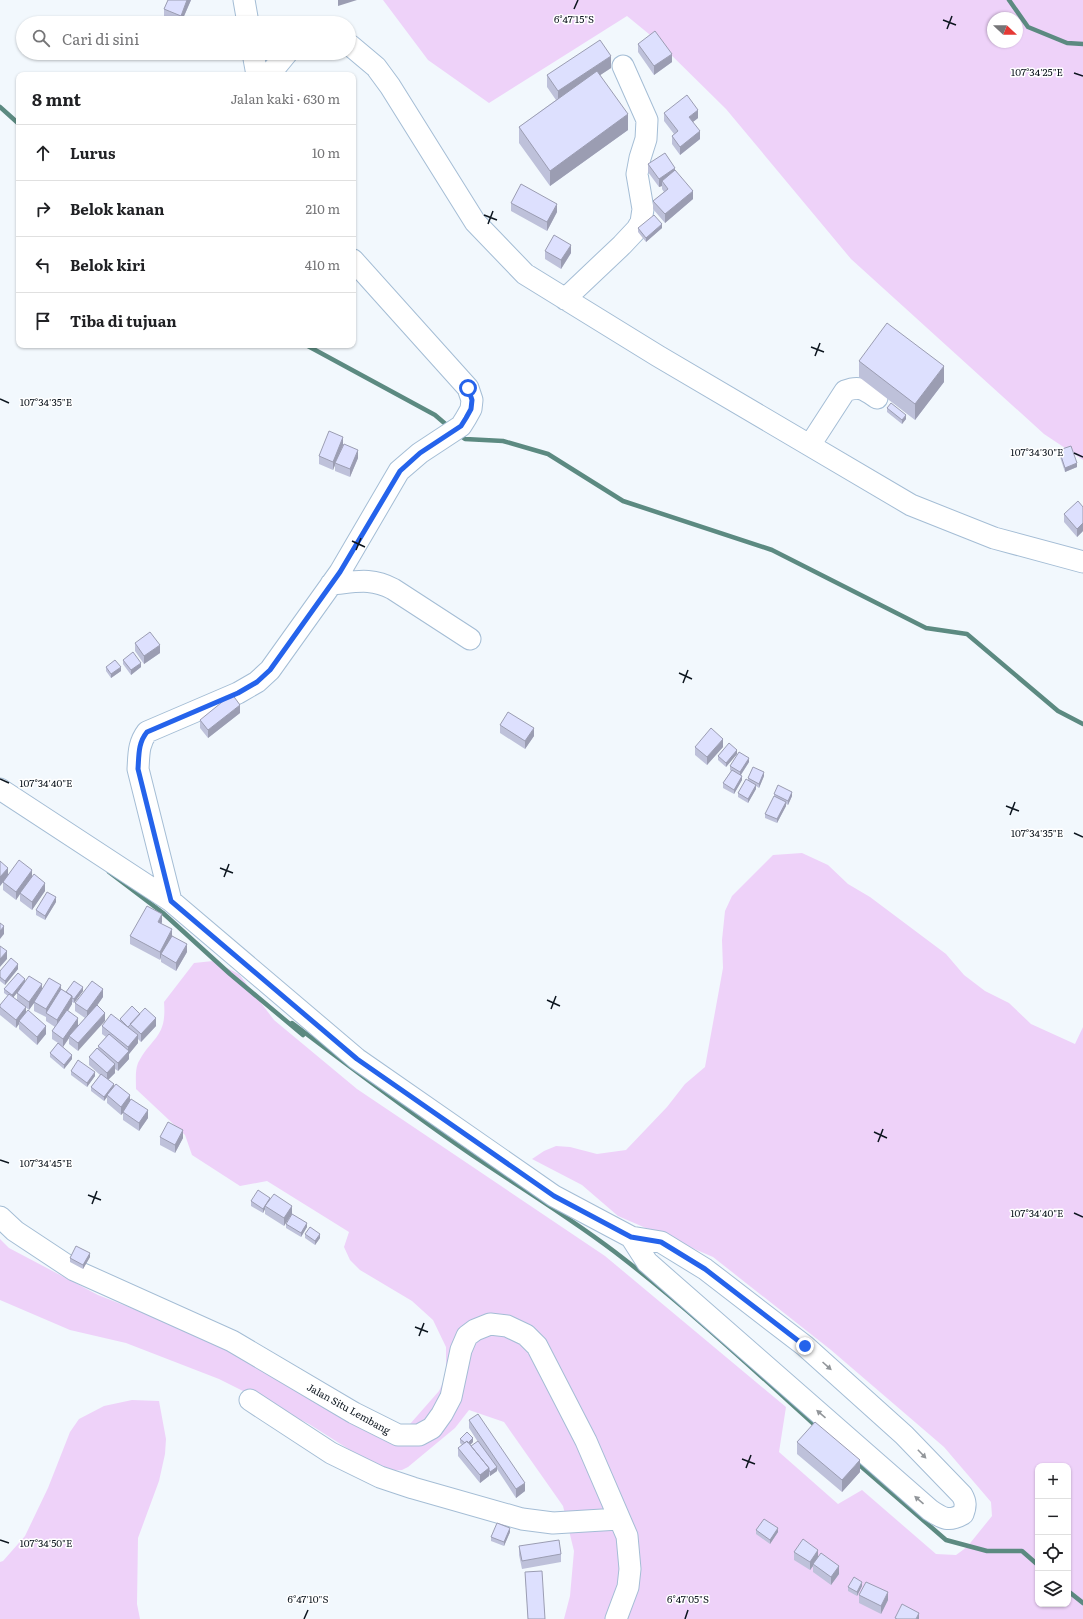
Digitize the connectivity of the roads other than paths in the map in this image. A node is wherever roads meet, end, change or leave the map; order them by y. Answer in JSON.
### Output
{"nodes":[{"id":1,"x":244,"y":0,"type":"edge"},
{"id":2,"x":247,"y":16,"type":"edge"},
{"id":3,"x":356,"y":50,"type":"edge"},
{"id":4,"x":254,"y":60,"type":"edge"},
{"id":5,"x":281,"y":60,"type":"edge"},
{"id":6,"x":623,"y":66,"type":"dead end"},
{"id":7,"x":256,"y":72,"type":"edge"},
{"id":8,"x":271,"y":72,"type":"edge"},
{"id":9,"x":356,"y":263,"type":"edge"},
{"id":10,"x":564,"y":299,"type":"junction"},
{"id":11,"x":877,"y":398,"type":"dead end"},
{"id":12,"x":810,"y":444,"type":"junction"},
{"id":13,"x":1083,"y":562,"type":"edge"},
{"id":14,"x":331,"y":584,"type":"junction"},
{"id":15,"x":470,"y":639,"type":"dead end"},
{"id":16,"x":0,"y":790,"type":"edge"},
{"id":17,"x":171,"y":901,"type":"junction"},
{"id":18,"x":0,"y":1217,"type":"edge"},
{"id":19,"x":631,"y":1237,"type":"junction"},
{"id":20,"x":250,"y":1400,"type":"dead end"},
{"id":21,"x":619,"y":1518,"type":"junction"},
{"id":22,"x":616,"y":1619,"type":"edge"}],
"edges":[{"from":1,"to":2,"type":"street"},
{"from":3,"to":10,"type":"street"},
{"from":4,"to":7,"type":"street"},
{"from":5,"to":8,"type":"street"},
{"from":6,"to":10,"type":"street"},
{"from":9,"to":14,"type":"street"},
{"from":10,"to":12,"type":"street"},
{"from":11,"to":12,"type":"street"},
{"from":12,"to":13,"type":"street"},
{"from":14,"to":15,"type":"street"},
{"from":14,"to":17,"type":"street"},
{"from":16,"to":17,"type":"street"},
{"from":17,"to":19,"type":"street"},
{"from":18,"to":21,"type":"street","name":"Jalan Situ Lembang"},
{"from":19,"to":19,"type":"street","one_way":true},
{"from":20,"to":21,"type":"street"},
{"from":21,"to":22,"type":"street","name":"Jalan Situ Lembang"}]}
